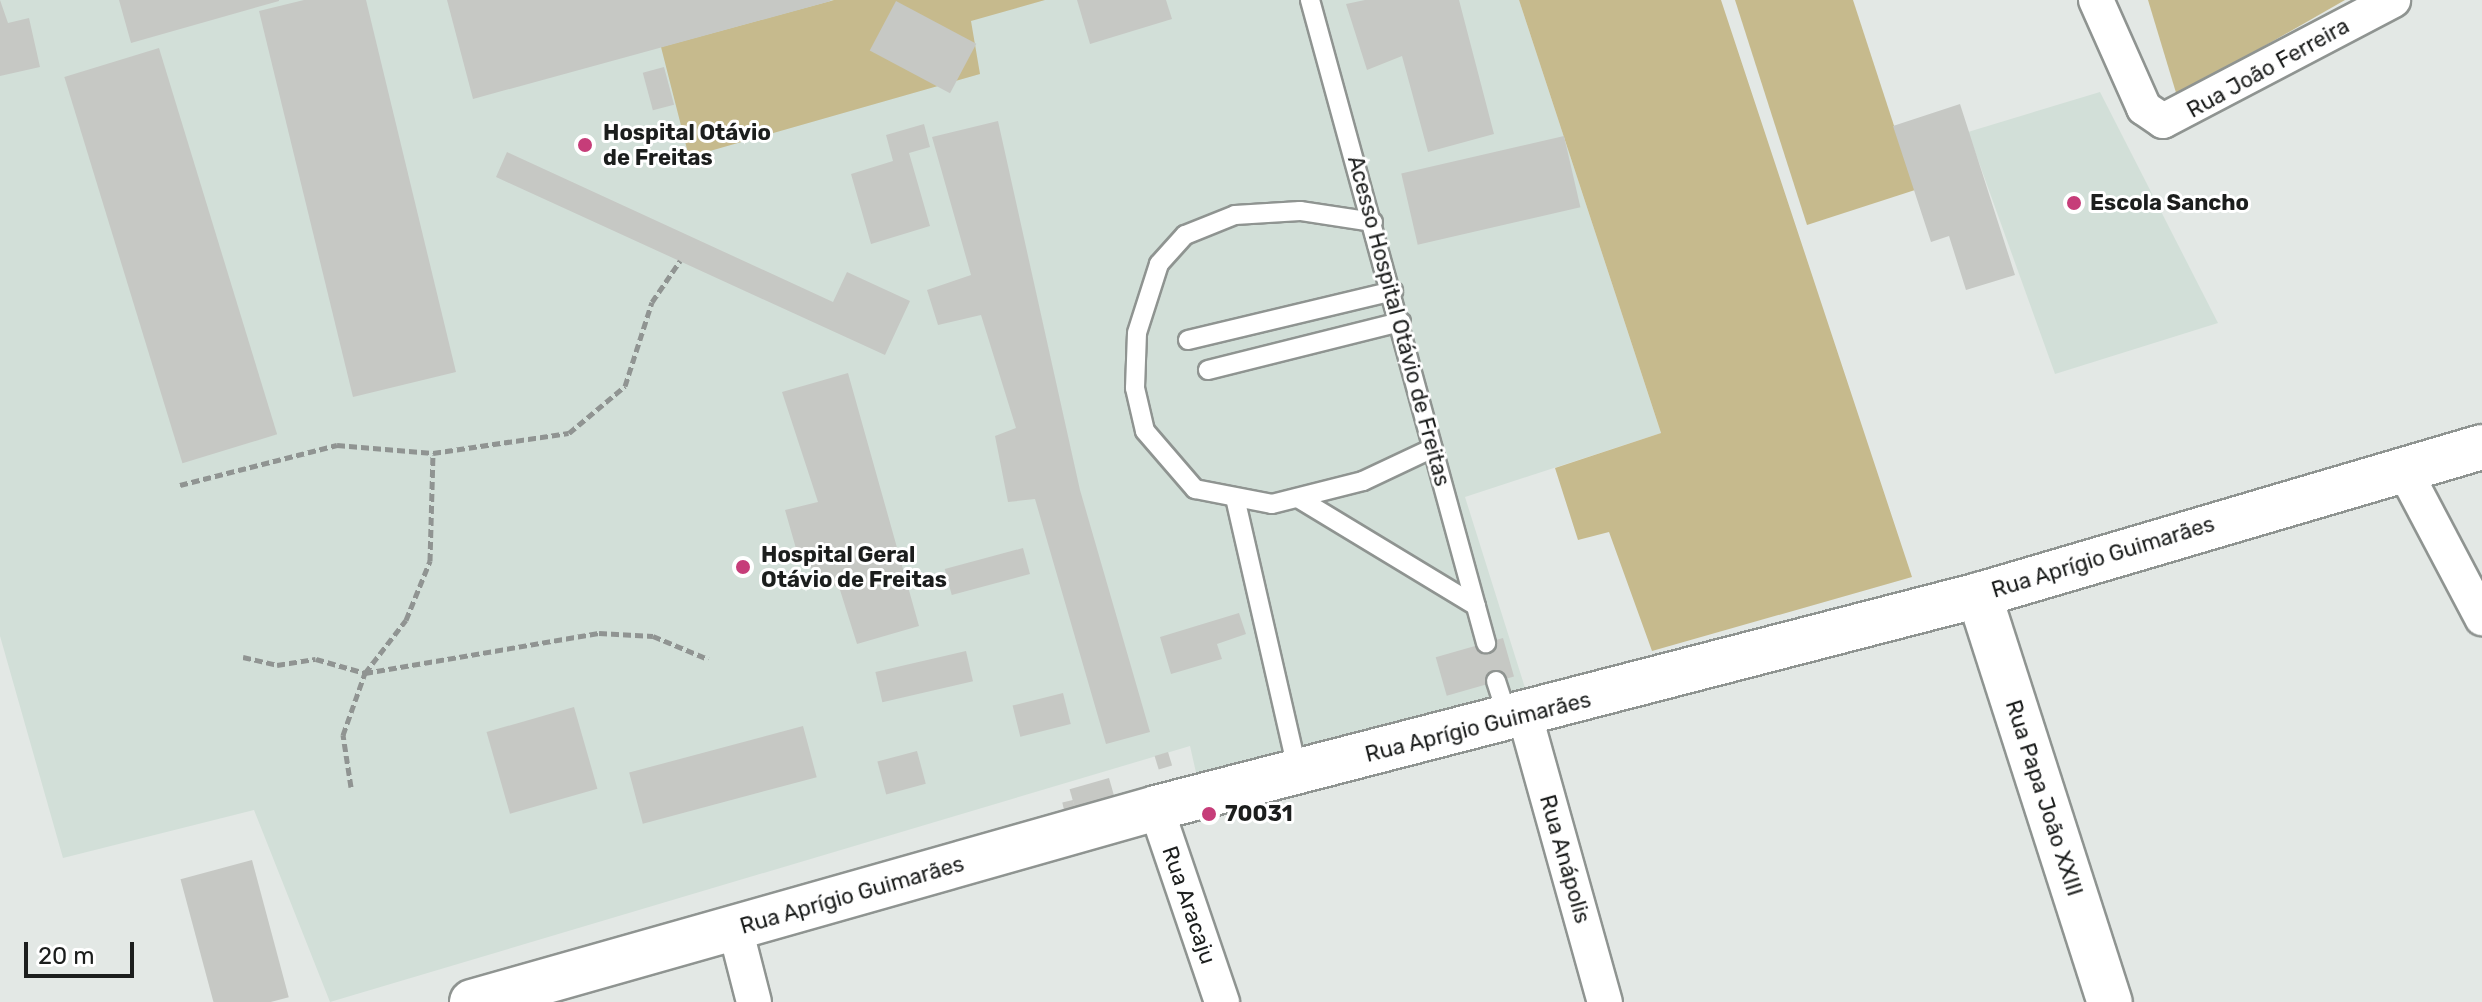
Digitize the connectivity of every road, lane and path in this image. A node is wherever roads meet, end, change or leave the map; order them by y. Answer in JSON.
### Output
{"nodes":[{"id":1,"x":1310,"y":0,"type":"edge"},
{"id":2,"x":2096,"y":0,"type":"edge"},
{"id":3,"x":2393,"y":0,"type":"edge"},
{"id":4,"x":1373,"y":222,"type":"junction"},
{"id":5,"x":680,"y":261,"type":"dead end"},
{"id":6,"x":1393,"y":291,"type":"junction"},
{"id":7,"x":1401,"y":322,"type":"junction"},
{"id":8,"x":1188,"y":340,"type":"dead end"},
{"id":9,"x":1208,"y":370,"type":"dead end"},
{"id":10,"x":2482,"y":447,"type":"edge"},
{"id":11,"x":1433,"y":448,"type":"junction"},
{"id":12,"x":433,"y":453,"type":"junction"},
{"id":13,"x":2403,"y":468,"type":"junction"},
{"id":14,"x":180,"y":485,"type":"dead end"},
{"id":15,"x":1298,"y":498,"type":"junction"},
{"id":16,"x":1236,"y":502,"type":"junction"},
{"id":17,"x":1979,"y":595,"type":"junction"},
{"id":18,"x":1476,"y":606,"type":"junction"},
{"id":19,"x":2482,"y":618,"type":"edge"},
{"id":20,"x":1486,"y":643,"type":"dead end"},
{"id":21,"x":243,"y":657,"type":"dead end"},
{"id":22,"x":708,"y":659,"type":"dead end"},
{"id":23,"x":365,"y":673,"type":"junction"},
{"id":24,"x":1507,"y":703,"type":"junction"},
{"id":25,"x":1298,"y":773,"type":"junction"},
{"id":26,"x":351,"y":787,"type":"dead end"},
{"id":27,"x":1156,"y":808,"type":"junction"},
{"id":28,"x":735,"y":928,"type":"junction"},
{"id":29,"x":472,"y":1002,"type":"edge"},
{"id":30,"x":754,"y":1002,"type":"edge"},
{"id":31,"x":1222,"y":1002,"type":"edge"},
{"id":32,"x":1605,"y":1002,"type":"edge"},
{"id":33,"x":2110,"y":1002,"type":"edge"}],
"edges":[{"from":1,"to":4,"type":"lane","name":"Acesso Hospital Otávio de Freitas"},
{"from":2,"to":3,"type":"street","name":"Rua João Ferreira"},
{"from":4,"to":6,"type":"lane","name":"Acesso Hospital Otávio de Freitas"},
{"from":4,"to":16,"type":"lane"},
{"from":5,"to":12,"type":"path"},
{"from":6,"to":7,"type":"lane","name":"Acesso Hospital Otávio de Freitas"},
{"from":6,"to":8,"type":"lane"},
{"from":7,"to":9,"type":"lane"},
{"from":7,"to":11,"type":"lane","name":"Acesso Hospital Otávio de Freitas"},
{"from":10,"to":13,"type":"street","name":"Rua Aprígio Guimarães"},
{"from":11,"to":15,"type":"lane"},
{"from":11,"to":18,"type":"lane","name":"Acesso Hospital Otávio de Freitas"},
{"from":12,"to":14,"type":"path"},
{"from":12,"to":23,"type":"path"},
{"from":13,"to":17,"type":"street","name":"Rua Aprígio Guimarães"},
{"from":13,"to":19,"type":"street"},
{"from":15,"to":16,"type":"lane"},
{"from":15,"to":18,"type":"lane"},
{"from":16,"to":25,"type":"lane"},
{"from":17,"to":24,"type":"street","name":"Rua Aprígio Guimarães"},
{"from":17,"to":33,"type":"street","name":"Rua Papa João XXIII"},
{"from":18,"to":20,"type":"lane","name":"Acesso Hospital Otávio de Freitas"},
{"from":21,"to":23,"type":"path"},
{"from":22,"to":23,"type":"path"},
{"from":23,"to":26,"type":"path"},
{"from":24,"to":25,"type":"street","name":"Rua Aprígio Guimarães"},
{"from":24,"to":32,"type":"street","name":"Rua Anápolis"},
{"from":25,"to":27,"type":"street","name":"Rua Aprígio Guimarães"},
{"from":27,"to":28,"type":"street","name":"Rua Aprígio Guimarães"},
{"from":27,"to":31,"type":"street","name":"Rua Aracaju"},
{"from":28,"to":29,"type":"street","name":"Rua Aprígio Guimarães"},
{"from":28,"to":30,"type":"street"}]}
